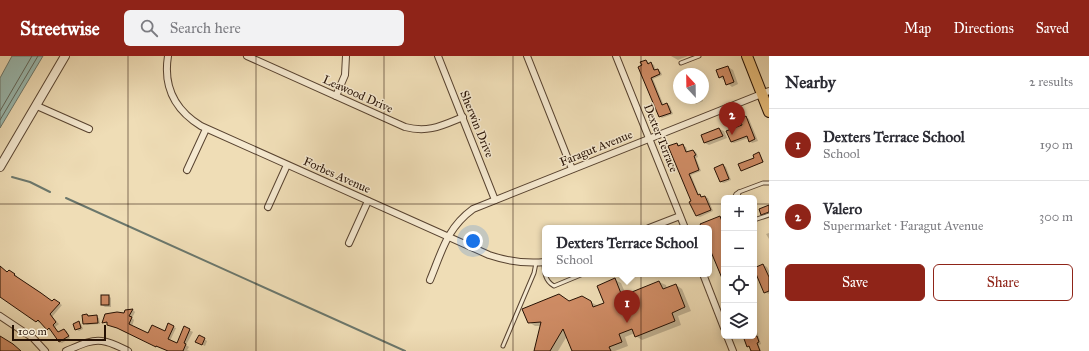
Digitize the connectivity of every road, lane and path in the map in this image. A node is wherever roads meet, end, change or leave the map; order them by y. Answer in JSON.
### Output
{"nodes":[{"id":1,"x":65,"y":56,"type":"edge"},
{"id":2,"x":168,"y":56,"type":"edge"},
{"id":3,"x":247,"y":56,"type":"edge"},
{"id":4,"x":346,"y":56,"type":"edge"},
{"id":5,"x":438,"y":56,"type":"edge"},
{"id":6,"x":527,"y":56,"type":"edge"},
{"id":7,"x":616,"y":56,"type":"edge"},
{"id":8,"x":698,"y":56,"type":"edge"},
{"id":9,"x":747,"y":56,"type":"edge"},
{"id":10,"x":681,"y":63,"type":"dead end"},
{"id":11,"x":765,"y":92,"type":"edge"},
{"id":12,"x":336,"y":96,"type":"junction"},
{"id":13,"x":37,"y":106,"type":"junction"},
{"id":14,"x":769,"y":112,"type":"edge"},
{"id":15,"x":463,"y":117,"type":"junction"},
{"id":16,"x":89,"y":129,"type":"dead end"},
{"id":17,"x":206,"y":129,"type":"junction"},
{"id":18,"x":649,"y":138,"type":"junction"},
{"id":19,"x":287,"y":165,"type":"junction"},
{"id":20,"x":0,"y":167,"type":"edge"},
{"id":21,"x":572,"y":169,"type":"junction"},
{"id":22,"x":187,"y":170,"type":"dead end"},
{"id":23,"x":769,"y":183,"type":"edge"},
{"id":24,"x":739,"y":192,"type":"junction"},
{"id":25,"x":736,"y":195,"type":"edge"},
{"id":26,"x":738,"y":195,"type":"edge"},
{"id":27,"x":495,"y":200,"type":"junction"},
{"id":28,"x":368,"y":201,"type":"junction"},
{"id":29,"x":268,"y":207,"type":"dead end"},
{"id":30,"x":769,"y":215,"type":"edge"},
{"id":31,"x":680,"y":216,"type":"junction"},
{"id":32,"x":757,"y":219,"type":"edge"},
{"id":33,"x":657,"y":225,"type":"edge"},
{"id":34,"x":683,"y":225,"type":"edge"},
{"id":35,"x":448,"y":237,"type":"junction"},
{"id":36,"x":349,"y":243,"type":"dead end"},
{"id":37,"x":542,"y":262,"type":"edge"},
{"id":38,"x":536,"y":263,"type":"junction"},
{"id":39,"x":546,"y":277,"type":"edge"},
{"id":40,"x":576,"y":277,"type":"edge"},
{"id":41,"x":704,"y":277,"type":"edge"},
{"id":42,"x":430,"y":280,"type":"dead end"},
{"id":43,"x":0,"y":316,"type":"edge"},
{"id":44,"x":721,"y":320,"type":"edge"},
{"id":45,"x":728,"y":339,"type":"edge"},
{"id":46,"x":503,"y":346,"type":"dead end"},
{"id":47,"x":45,"y":351,"type":"edge"},
{"id":48,"x":66,"y":351,"type":"edge"},
{"id":49,"x":128,"y":351,"type":"edge"},
{"id":50,"x":733,"y":351,"type":"edge"}],
"edges":[{"from":1,"to":13,"type":"street"},
{"from":2,"to":17,"type":"street","name":"Forbes Avenue"},
{"from":3,"to":12,"type":"street","name":"Leawood Drive"},
{"from":4,"to":12,"type":"street"},
{"from":5,"to":15,"type":"street","name":"Sherwin Drive"},
{"from":6,"to":21,"type":"street"},
{"from":7,"to":18,"type":"street","name":"Dexter Terrace"},
{"from":8,"to":10,"type":"lane"},
{"from":9,"to":11,"type":"main road"},
{"from":11,"to":14,"type":"main road"},
{"from":11,"to":18,"type":"street","name":"Faragut Avenue"},
{"from":12,"to":15,"type":"street","name":"Leawood Drive"},
{"from":13,"to":16,"type":"street"},
{"from":13,"to":20,"type":"street"},
{"from":15,"to":27,"type":"street","name":"Sherwin Drive"},
{"from":17,"to":19,"type":"street","name":"Forbes Avenue"},
{"from":17,"to":22,"type":"street"},
{"from":18,"to":21,"type":"street","name":"Faragut Avenue"},
{"from":18,"to":31,"type":"street","name":"Dexter Terrace"},
{"from":19,"to":28,"type":"street","name":"Forbes Avenue"},
{"from":19,"to":29,"type":"street"},
{"from":21,"to":27,"type":"street","name":"Faragut Avenue"},
{"from":23,"to":24,"type":"lane"},
{"from":24,"to":25,"type":"lane"},
{"from":24,"to":26,"type":"lane"},
{"from":27,"to":35,"type":"street","name":"Faragut Avenue"},
{"from":28,"to":35,"type":"street","name":"Forbes Avenue"},
{"from":28,"to":36,"type":"street"},
{"from":30,"to":32,"type":"lane"},
{"from":31,"to":33,"type":"street"},
{"from":31,"to":34,"type":"street","name":"Dexter Terrace"},
{"from":35,"to":38,"type":"street","name":"Forbes Avenue"},
{"from":35,"to":42,"type":"street","name":"Faragut Avenue"},
{"from":37,"to":38,"type":"street","name":"Forbes Avenue"},
{"from":38,"to":46,"type":"lane"},
{"from":39,"to":40,"type":"lane"},
{"from":41,"to":44,"type":"street"},
{"from":43,"to":47,"type":"street"},
{"from":45,"to":50,"type":"street"},
{"from":48,"to":49,"type":"street"}]}
